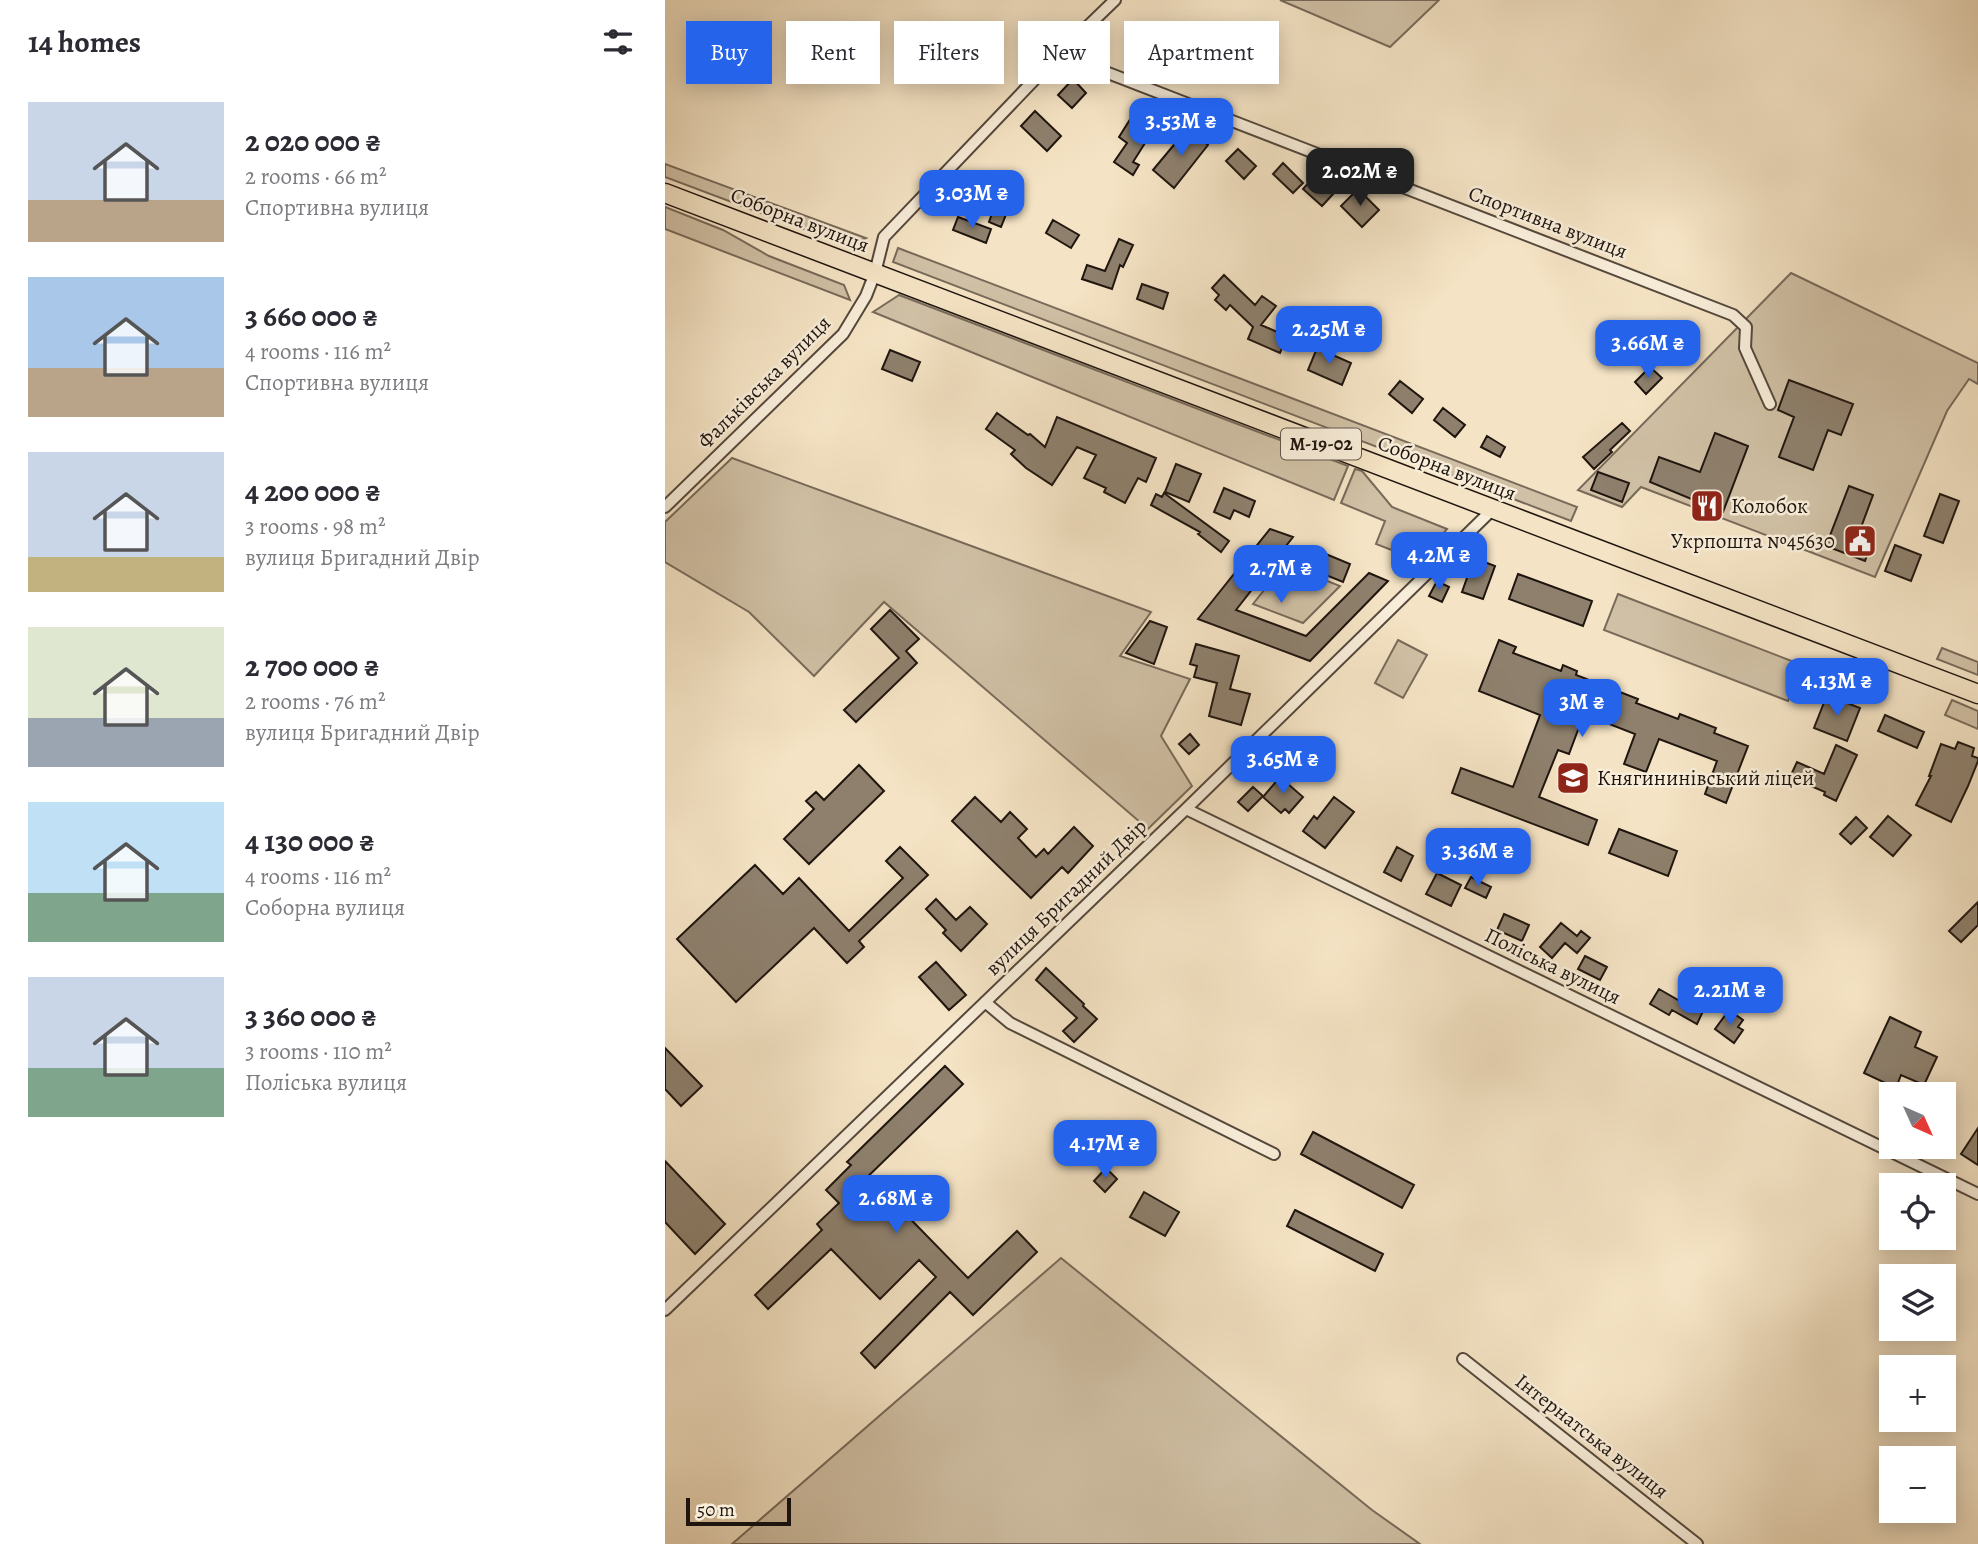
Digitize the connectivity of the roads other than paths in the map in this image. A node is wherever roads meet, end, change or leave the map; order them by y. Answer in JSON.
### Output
{"nodes":[{"id":1,"x":1115,"y":0,"type":"edge"},
{"id":2,"x":1093,"y":21,"type":"edge"},
{"id":3,"x":1110,"y":74,"type":"edge"},
{"id":4,"x":1030,"y":84,"type":"edge"},
{"id":5,"x":665,"y":192,"type":"edge"},
{"id":6,"x":875,"y":273,"type":"junction"},
{"id":7,"x":1770,"y":404,"type":"dead end"},
{"id":8,"x":665,"y":507,"type":"edge"},
{"id":9,"x":1492,"y":510,"type":"junction"},
{"id":10,"x":1978,"y":694,"type":"edge"},
{"id":11,"x":1187,"y":809,"type":"junction"},
{"id":12,"x":985,"y":1002,"type":"junction"},
{"id":13,"x":1274,"y":1154,"type":"dead end"},
{"id":14,"x":1978,"y":1194,"type":"edge"},
{"id":15,"x":665,"y":1310,"type":"edge"},
{"id":16,"x":1463,"y":1359,"type":"dead end"},
{"id":17,"x":1697,"y":1544,"type":"edge"}],
"edges":[{"from":1,"to":2,"type":"street","name":"Фальківська вулиця"},
{"from":3,"to":7,"type":"street","name":"Спортивна вулиця"},
{"from":4,"to":6,"type":"street","name":"Фальківська вулиця"},
{"from":5,"to":6,"type":"main road","name":"Соборна вулиця","number":"М-19-02"},
{"from":6,"to":8,"type":"street","name":"Фальківська вулиця"},
{"from":6,"to":9,"type":"main road","name":"Соборна вулиця","number":"М-19-02"},
{"from":9,"to":10,"type":"main road","name":"Соборна вулиця","number":"М-19-02"},
{"from":9,"to":11,"type":"street","name":"вулиця Бригадний Двір"},
{"from":11,"to":12,"type":"street","name":"вулиця Бригадний Двір"},
{"from":11,"to":14,"type":"street","name":"Поліська вулиця"},
{"from":12,"to":13,"type":"street"},
{"from":12,"to":15,"type":"street","name":"вулиця Бригадний Двір"},
{"from":16,"to":17,"type":"street","name":"Інтернатська вулиця"}]}
